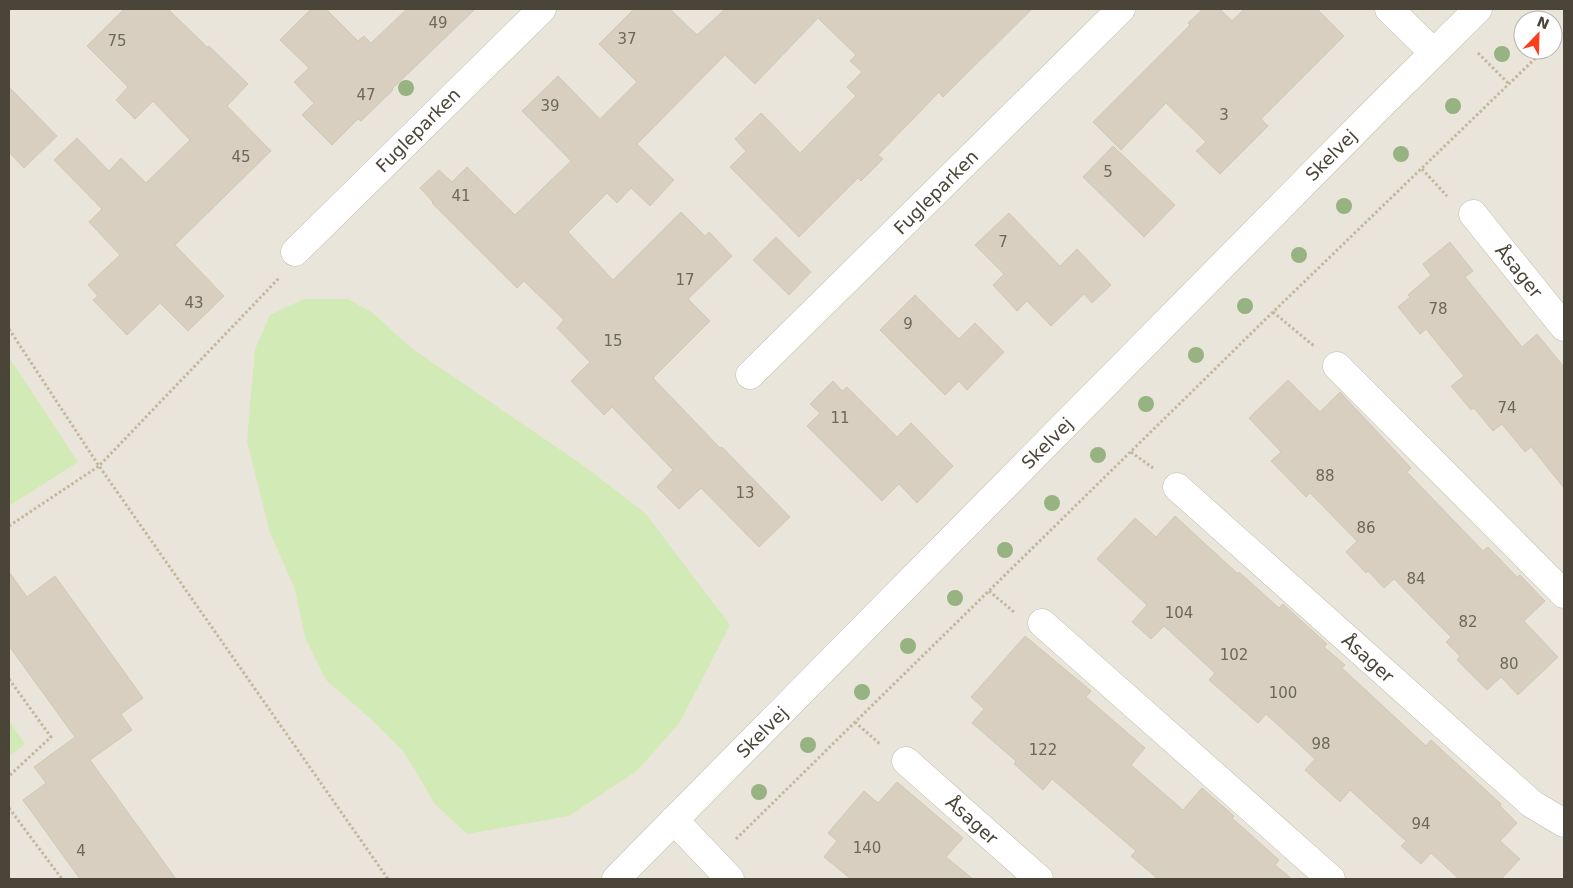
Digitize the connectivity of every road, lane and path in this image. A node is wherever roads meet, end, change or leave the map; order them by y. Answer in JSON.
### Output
{"nodes":[{"id":1,"x":542,"y":9,"type":"edge"},
{"id":2,"x":1122,"y":9,"type":"edge"},
{"id":3,"x":1389,"y":9,"type":"edge"},
{"id":4,"x":1478,"y":9,"type":"edge"},
{"id":5,"x":1455,"y":31,"type":"junction"},
{"id":6,"x":1433,"y":52,"type":"junction"},
{"id":7,"x":1534,"y":60,"type":"edge"},
{"id":8,"x":1509,"y":84,"type":"junction"},
{"id":9,"x":1473,"y":214,"type":"dead end"},
{"id":10,"x":295,"y":252,"type":"joint"},
{"id":11,"x":1273,"y":312,"type":"junction"},
{"id":12,"x":1564,"y":327,"type":"edge"},
{"id":13,"x":9,"y":329,"type":"edge"},
{"id":14,"x":1338,"y":366,"type":"joint"},
{"id":15,"x":750,"y":375,"type":"dead end"},
{"id":16,"x":99,"y":466,"type":"junction"},
{"id":17,"x":1177,"y":487,"type":"dead end"},
{"id":18,"x":9,"y":526,"type":"edge"},
{"id":19,"x":1564,"y":594,"type":"edge"},
{"id":20,"x":1042,"y":623,"type":"dead end"},
{"id":21,"x":9,"y":679,"type":"edge"},
{"id":22,"x":906,"y":761,"type":"dead end"},
{"id":23,"x":9,"y":776,"type":"edge"},
{"id":24,"x":9,"y":808,"type":"edge"},
{"id":25,"x":674,"y":820,"type":"junction"},
{"id":26,"x":1564,"y":823,"type":"edge"},
{"id":27,"x":722,"y":870,"type":"edge"},
{"id":28,"x":62,"y":879,"type":"edge"},
{"id":29,"x":388,"y":879,"type":"edge"},
{"id":30,"x":616,"y":879,"type":"edge"},
{"id":31,"x":1039,"y":879,"type":"edge"},
{"id":32,"x":1331,"y":879,"type":"edge"}],
"edges":[{"from":1,"to":10,"type":"street","name":"Fugleparken"},
{"from":2,"to":15,"type":"street","name":"Fugleparken"},
{"from":3,"to":6,"type":"street"},
{"from":4,"to":5,"type":"street","name":"Skelvej"},
{"from":5,"to":6,"type":"street","name":"Skelvej"},
{"from":5,"to":8,"type":"path"},
{"from":6,"to":25,"type":"street","name":"Skelvej"},
{"from":7,"to":8,"type":"path"},
{"from":8,"to":11,"type":"path"},
{"from":9,"to":12,"type":"street","name":"Åsager"},
{"from":10,"to":16,"type":"path"},
{"from":11,"to":14,"type":"path"},
{"from":11,"to":27,"type":"path"},
{"from":13,"to":16,"type":"path"},
{"from":14,"to":19,"type":"street"},
{"from":16,"to":18,"type":"path"},
{"from":16,"to":29,"type":"path"},
{"from":17,"to":26,"type":"street","name":"Åsager"},
{"from":20,"to":32,"type":"street"},
{"from":21,"to":23,"type":"path"},
{"from":22,"to":31,"type":"street","name":"Åsager"},
{"from":24,"to":28,"type":"path"},
{"from":25,"to":27,"type":"street"},
{"from":25,"to":30,"type":"street","name":"Skelvej"}]}
